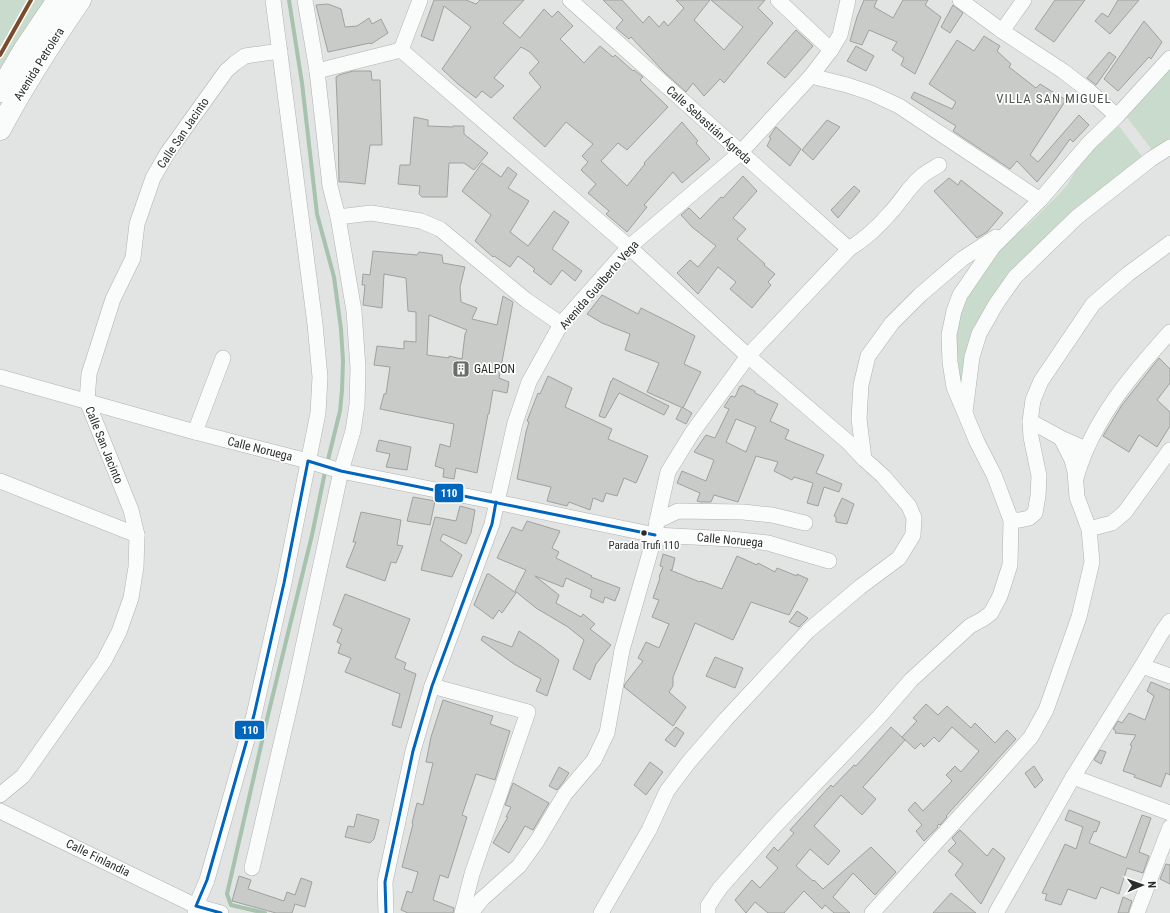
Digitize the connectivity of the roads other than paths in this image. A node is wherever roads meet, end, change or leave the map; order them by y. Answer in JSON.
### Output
{"nodes":[{"id":1,"x":58,"y":0,"type":"edge"},
{"id":2,"x":80,"y":0,"type":"edge"},
{"id":3,"x":273,"y":0,"type":"edge"},
{"id":4,"x":305,"y":0,"type":"edge"},
{"id":5,"x":420,"y":0,"type":"edge"},
{"id":6,"x":570,"y":0,"type":"edge"},
{"id":7,"x":778,"y":0,"type":"edge"},
{"id":8,"x":848,"y":0,"type":"edge"},
{"id":9,"x":960,"y":0,"type":"edge"},
{"id":10,"x":1024,"y":0,"type":"edge"},
{"id":11,"x":1002,"y":31,"type":"junction"},
{"id":12,"x":400,"y":50,"type":"junction"},
{"id":13,"x":832,"y":50,"type":"junction"},
{"id":14,"x":280,"y":51,"type":"junction"},
{"id":15,"x":1170,"y":58,"type":"edge"},
{"id":16,"x":317,"y":71,"type":"junction"},
{"id":17,"x":811,"y":76,"type":"junction"},
{"id":18,"x":0,"y":92,"type":"edge"},
{"id":19,"x":1117,"y":116,"type":"junction"},
{"id":20,"x":0,"y":129,"type":"edge"},
{"id":21,"x":1170,"y":148,"type":"edge"},
{"id":22,"x":740,"y":153,"type":"junction"},
{"id":23,"x":939,"y":165,"type":"dead end"},
{"id":24,"x":1040,"y":200,"type":"junction"},
{"id":25,"x":338,"y":217,"type":"junction"},
{"id":26,"x":1021,"y":219,"type":"junction"},
{"id":27,"x":1170,"y":243,"type":"edge"},
{"id":28,"x":629,"y":247,"type":"junction"},
{"id":29,"x":849,"y":250,"type":"junction"},
{"id":30,"x":562,"y":324,"type":"junction"},
{"id":31,"x":1170,"y":332,"type":"edge"},
{"id":32,"x":748,"y":356,"type":"junction"},
{"id":33,"x":222,"y":358,"type":"dead end"},
{"id":34,"x":0,"y":377,"type":"edge"},
{"id":35,"x":86,"y":401,"type":"junction"},
{"id":36,"x":965,"y":415,"type":"junction"},
{"id":37,"x":1030,"y":421,"type":"junction"},
{"id":38,"x":195,"y":432,"type":"junction"},
{"id":39,"x":1061,"y":438,"type":"junction"},
{"id":40,"x":1086,"y":449,"type":"junction"},
{"id":41,"x":1170,"y":450,"type":"edge"},
{"id":42,"x":864,"y":459,"type":"junction"},
{"id":43,"x":325,"y":466,"type":"junction"},
{"id":44,"x":1076,"y":479,"type":"junction"},
{"id":45,"x":0,"y":481,"type":"edge"},
{"id":46,"x":496,"y":502,"type":"junction"},
{"id":47,"x":1011,"y":520,"type":"junction"},
{"id":48,"x":806,"y":523,"type":"dead end"},
{"id":49,"x":656,"y":528,"type":"junction"},
{"id":50,"x":1089,"y":529,"type":"junction"},
{"id":51,"x":137,"y":535,"type":"junction"},
{"id":52,"x":829,"y":561,"type":"dead end"},
{"id":53,"x":1170,"y":621,"type":"edge"},
{"id":54,"x":1142,"y":666,"type":"junction"},
{"id":55,"x":1170,"y":676,"type":"edge"},
{"id":56,"x":432,"y":686,"type":"junction"},
{"id":57,"x":1073,"y":777,"type":"junction"},
{"id":58,"x":0,"y":795,"type":"edge"},
{"id":59,"x":0,"y":811,"type":"edge"},
{"id":60,"x":1170,"y":813,"type":"edge"},
{"id":61,"x":1170,"y":827,"type":"edge"},
{"id":62,"x":252,"y":868,"type":"dead end"},
{"id":63,"x":195,"y":910,"type":"edge"},
{"id":64,"x":221,"y":913,"type":"edge"},
{"id":65,"x":386,"y":913,"type":"edge"},
{"id":66,"x":462,"y":913,"type":"edge"},
{"id":67,"x":471,"y":913,"type":"edge"},
{"id":68,"x":601,"y":913,"type":"edge"},
{"id":69,"x":708,"y":913,"type":"edge"},
{"id":70,"x":872,"y":913,"type":"edge"},
{"id":71,"x":996,"y":913,"type":"edge"},
{"id":72,"x":1137,"y":913,"type":"edge"}],
"edges":[{"from":1,"to":18,"type":"highway","name":"Avenida Petrolera"},
{"from":2,"to":20,"type":"highway","name":"Avenida Petrolera"},
{"from":3,"to":14,"type":"street"},
{"from":4,"to":16,"type":"street"},
{"from":5,"to":12,"type":"street"},
{"from":6,"to":22,"type":"street","name":"Calle Sebastián Ágreda"},
{"from":7,"to":13,"type":"street"},
{"from":8,"to":13,"type":"street","name":"Avenida Gualberto Vega"},
{"from":9,"to":11,"type":"street"},
{"from":10,"to":11,"type":"street"},
{"from":11,"to":19,"type":"street"},
{"from":12,"to":16,"type":"street"},
{"from":12,"to":28,"type":"street"},
{"from":13,"to":17,"type":"street","name":"Avenida Gualberto Vega"},
{"from":14,"to":35,"type":"street","name":"Calle San Jacinto"},
{"from":14,"to":43,"type":"street"},
{"from":15,"to":19,"type":"street"},
{"from":16,"to":25,"type":"street"},
{"from":17,"to":22,"type":"street","name":"Avenida Gualberto Vega"},
{"from":17,"to":24,"type":"street"},
{"from":19,"to":24,"type":"street"},
{"from":21,"to":36,"type":"street"},
{"from":22,"to":28,"type":"street","name":"Avenida Gualberto Vega"},
{"from":22,"to":29,"type":"street","name":"Calle Sebastián Ágreda"},
{"from":23,"to":29,"type":"street"},
{"from":24,"to":26,"type":"street"},
{"from":25,"to":30,"type":"street"},
{"from":25,"to":43,"type":"street"},
{"from":26,"to":36,"type":"street"},
{"from":26,"to":42,"type":"street"},
{"from":27,"to":37,"type":"street"},
{"from":28,"to":30,"type":"street","name":"Avenida Gualberto Vega"},
{"from":28,"to":32,"type":"street"},
{"from":29,"to":32,"type":"street"},
{"from":30,"to":46,"type":"street","name":"Avenida Gualberto Vega"},
{"from":31,"to":40,"type":"street"},
{"from":32,"to":42,"type":"street"},
{"from":32,"to":49,"type":"street"},
{"from":33,"to":38,"type":"street"},
{"from":34,"to":35,"type":"street","name":"Calle Noruega"},
{"from":35,"to":38,"type":"street","name":"Calle Noruega"},
{"from":35,"to":51,"type":"street","name":"Calle San Jacinto"},
{"from":36,"to":47,"type":"street"},
{"from":37,"to":39,"type":"street"},
{"from":37,"to":47,"type":"street"},
{"from":38,"to":43,"type":"street","name":"Calle Noruega"},
{"from":39,"to":40,"type":"street"},
{"from":39,"to":44,"type":"street"},
{"from":40,"to":44,"type":"street"},
{"from":41,"to":50,"type":"street"},
{"from":42,"to":68,"type":"street"},
{"from":43,"to":46,"type":"street","name":"Calle Noruega"},
{"from":43,"to":62,"type":"street"},
{"from":43,"to":63,"type":"street"},
{"from":44,"to":50,"type":"street"},
{"from":45,"to":51,"type":"street"},
{"from":46,"to":49,"type":"street","name":"Calle Noruega"},
{"from":46,"to":56,"type":"street","name":"Avenida Gualberto Vega"},
{"from":47,"to":69,"type":"street"},
{"from":48,"to":49,"type":"street"},
{"from":49,"to":52,"type":"street","name":"Calle Noruega"},
{"from":49,"to":67,"type":"street"},
{"from":50,"to":70,"type":"street"},
{"from":51,"to":58,"type":"street","name":"Calle San Jacinto"},
{"from":53,"to":54,"type":"street"},
{"from":54,"to":55,"type":"street"},
{"from":54,"to":57,"type":"street"},
{"from":56,"to":65,"type":"street","name":"Avenida Gualberto Vega"},
{"from":56,"to":66,"type":"street"},
{"from":57,"to":60,"type":"street"},
{"from":57,"to":71,"type":"street"},
{"from":59,"to":63,"type":"street","name":"Calle Finlandia"},
{"from":61,"to":72,"type":"street"},
{"from":63,"to":64,"type":"street","name":"Calle Finlandia"}]}
